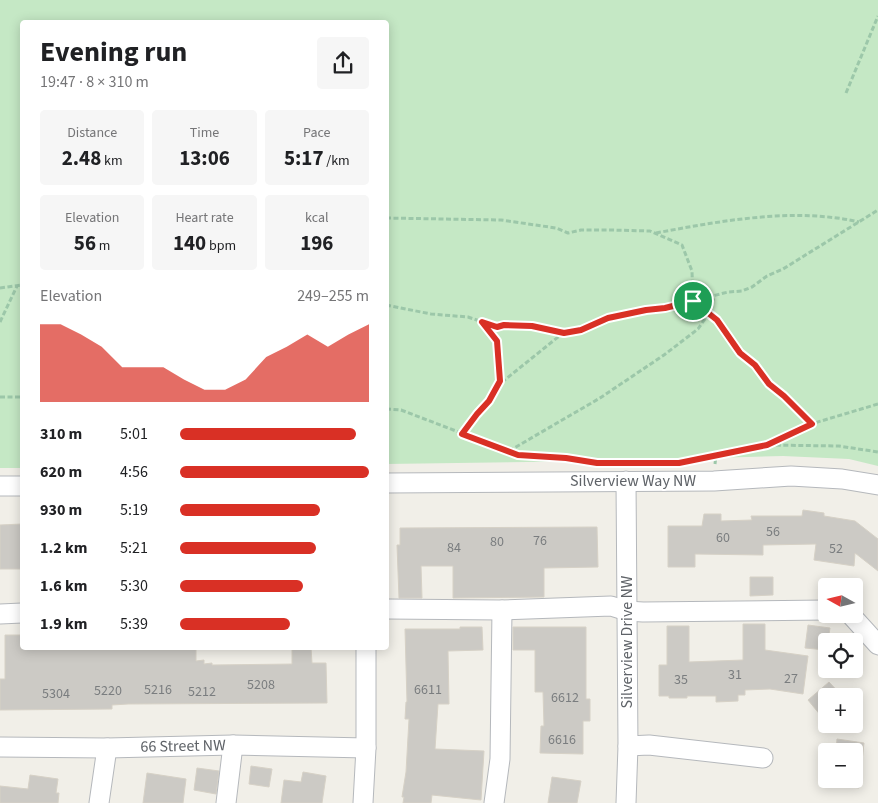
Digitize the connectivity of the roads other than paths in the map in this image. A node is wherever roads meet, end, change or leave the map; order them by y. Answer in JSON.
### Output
{"nodes":[{"id":1,"x":626,"y":481,"type":"junction"},
{"id":2,"x":389,"y":483,"type":"edge"},
{"id":3,"x":878,"y":485,"type":"edge"},
{"id":4,"x":0,"y":486,"type":"edge"},
{"id":5,"x":20,"y":486,"type":"edge"},
{"id":6,"x":389,"y":608,"type":"edge"},
{"id":7,"x":502,"y":610,"type":"junction"},
{"id":8,"x":818,"y":610,"type":"edge"},
{"id":9,"x":627,"y":611,"type":"junction"},
{"id":10,"x":20,"y":613,"type":"edge"},
{"id":11,"x":0,"y":614,"type":"edge"},
{"id":12,"x":858,"y":623,"type":"edge"},
{"id":13,"x":878,"y":645,"type":"edge"},
{"id":14,"x":366,"y":650,"type":"edge"},
{"id":15,"x":233,"y":745,"type":"junction"},
{"id":16,"x":0,"y":746,"type":"edge"},
{"id":17,"x":628,"y":746,"type":"junction"},
{"id":18,"x":107,"y":748,"type":"junction"},
{"id":19,"x":366,"y":748,"type":"junction"},
{"id":20,"x":763,"y":758,"type":"dead end"},
{"id":21,"x":99,"y":803,"type":"edge"},
{"id":22,"x":226,"y":803,"type":"edge"},
{"id":23,"x":363,"y":803,"type":"edge"},
{"id":24,"x":494,"y":803,"type":"edge"},
{"id":25,"x":626,"y":803,"type":"edge"}],
"edges":[{"from":1,"to":2,"type":"street","name":"Silverview Way NW"},
{"from":1,"to":3,"type":"street","name":"Silverview Way NW"},
{"from":1,"to":9,"type":"street","name":"Silverview Drive NW"},
{"from":4,"to":5,"type":"street"},
{"from":6,"to":7,"type":"street"},
{"from":7,"to":9,"type":"street"},
{"from":7,"to":24,"type":"street"},
{"from":8,"to":9,"type":"street"},
{"from":9,"to":17,"type":"street","name":"Silverview Drive NW"},
{"from":10,"to":11,"type":"street"},
{"from":12,"to":13,"type":"street"},
{"from":14,"to":19,"type":"street"},
{"from":15,"to":18,"type":"street","name":"66 Street NW"},
{"from":15,"to":19,"type":"street","name":"66 Street NW"},
{"from":15,"to":22,"type":"street"},
{"from":16,"to":18,"type":"street","name":"66 Street NW"},
{"from":17,"to":20,"type":"street"},
{"from":17,"to":25,"type":"street","name":"Silverview Drive NW"},
{"from":18,"to":21,"type":"street"},
{"from":19,"to":23,"type":"street"}]}
